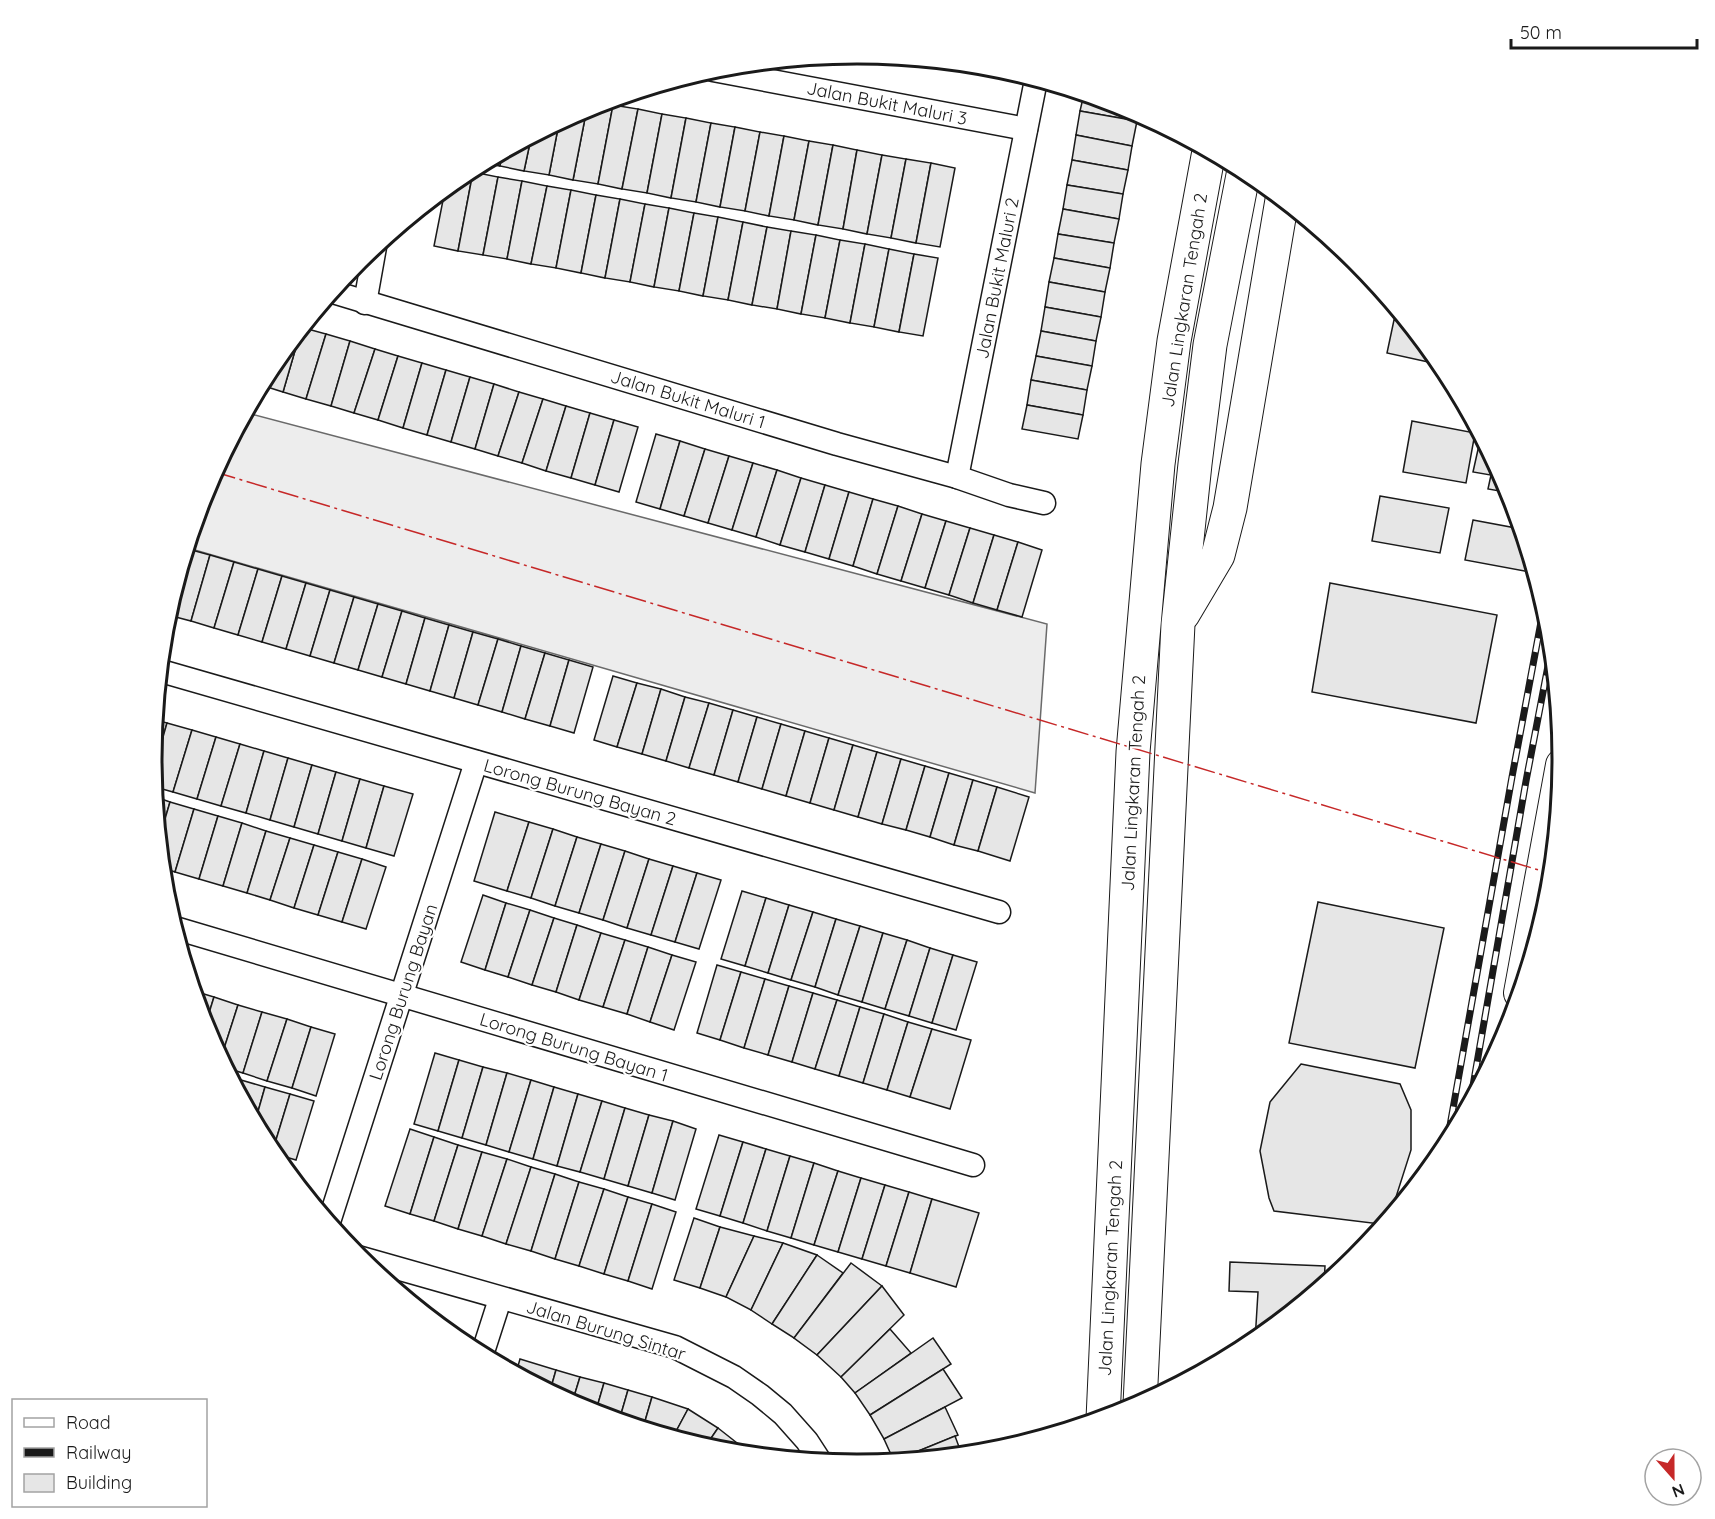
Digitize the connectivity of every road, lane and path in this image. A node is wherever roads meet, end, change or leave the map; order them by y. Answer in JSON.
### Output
{"nodes":[{"id":1,"x":739,"y":75,"type":"edge"},
{"id":2,"x":1034,"y":87,"type":"edge"},
{"id":3,"x":1026,"y":129,"type":"junction"},
{"id":4,"x":1207,"y":159,"type":"edge"},
{"id":5,"x":1242,"y":181,"type":"edge"},
{"id":6,"x":1281,"y":208,"type":"edge"},
{"id":7,"x":372,"y":262,"type":"edge"},
{"id":8,"x":341,"y":295,"type":"edge"},
{"id":9,"x":365,"y":303,"type":"junction"},
{"id":10,"x":957,"y":477,"type":"junction"},
{"id":11,"x":1044,"y":503,"type":"dead end"},
{"id":12,"x":1178,"y":624,"type":"junction"},
{"id":13,"x":168,"y":673,"type":"edge"},
{"id":14,"x":476,"y":762,"type":"junction"},
{"id":15,"x":1547,"y":850,"type":"edge"},
{"id":16,"x":1536,"y":908,"type":"edge"},
{"id":17,"x":999,"y":912,"type":"dead end"},
{"id":18,"x":184,"y":931,"type":"edge"},
{"id":19,"x":402,"y":995,"type":"junction"},
{"id":20,"x":973,"y":1165,"type":"dead end"},
{"id":21,"x":332,"y":1214,"type":"edge"},
{"id":22,"x":379,"y":1263,"type":"edge"},
{"id":23,"x":500,"y":1299,"type":"junction"},
{"id":24,"x":485,"y":1346,"type":"edge"},
{"id":25,"x":1140,"y":1394,"type":"edge"},
{"id":26,"x":1103,"y":1409,"type":"edge"},
{"id":27,"x":815,"y":1453,"type":"edge"}],
"edges":[{"from":1,"to":3,"type":"street","name":"Jalan Bukit Maluri 3"},
{"from":2,"to":3,"type":"street","name":"Jalan Bukit Maluri 2"},
{"from":3,"to":10,"type":"street","name":"Jalan Bukit Maluri 2"},
{"from":4,"to":26,"type":"highway","name":"Jalan Lingkaran Tengah 2"},
{"from":5,"to":12,"type":"highway","name":"Jalan Lingkaran Tengah 2"},
{"from":6,"to":12,"type":"highway"},
{"from":7,"to":9,"type":"street"},
{"from":8,"to":9,"type":"street","name":"Jalan Bukit Maluri 1"},
{"from":9,"to":10,"type":"street","name":"Jalan Bukit Maluri 1"},
{"from":10,"to":11,"type":"street","name":"Jalan Bukit Maluri 1"},
{"from":12,"to":25,"type":"highway","name":"Jalan Lingkaran Tengah 2"},
{"from":13,"to":14,"type":"street","name":"Lorong Burung Bayan 2"},
{"from":14,"to":17,"type":"street","name":"Lorong Burung Bayan 2"},
{"from":14,"to":19,"type":"street","name":"Lorong Burung Bayan"},
{"from":15,"to":16,"type":"main road"},
{"from":18,"to":19,"type":"street","name":"Lorong Burung Bayan 1"},
{"from":19,"to":20,"type":"street","name":"Lorong Burung Bayan 1"},
{"from":19,"to":21,"type":"street","name":"Lorong Burung Bayan"},
{"from":22,"to":23,"type":"street","name":"Jalan Burung Sintar"},
{"from":23,"to":24,"type":"street"},
{"from":23,"to":27,"type":"street","name":"Jalan Burung Sintar"}]}
